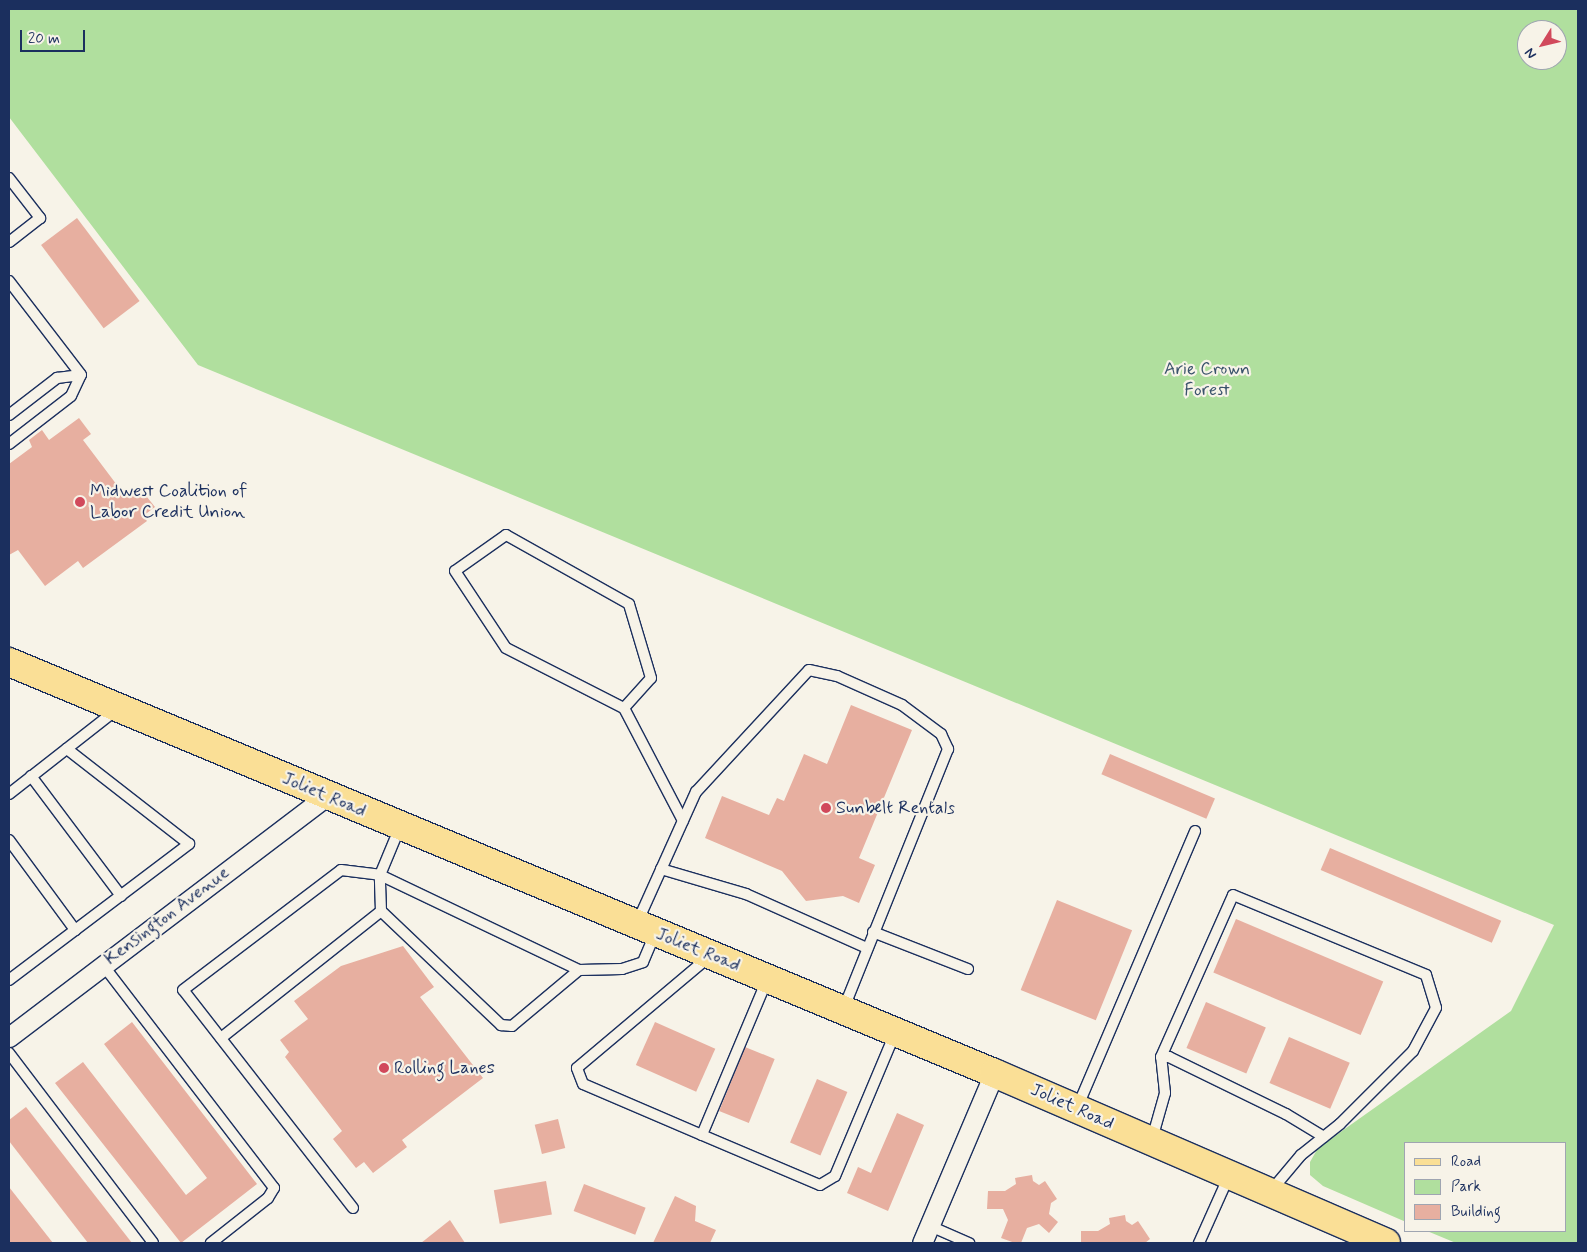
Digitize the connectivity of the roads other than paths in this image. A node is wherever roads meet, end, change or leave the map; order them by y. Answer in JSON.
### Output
{"nodes":[{"id":1,"x":9,"y":178,"type":"edge"},
{"id":2,"x":9,"y":242,"type":"edge"},
{"id":3,"x":9,"y":281,"type":"edge"},
{"id":4,"x":81,"y":375,"type":"junction"},
{"id":5,"x":9,"y":415,"type":"edge"},
{"id":6,"x":9,"y":444,"type":"edge"},
{"id":7,"x":9,"y":662,"type":"edge"},
{"id":8,"x":120,"y":707,"type":"junction"},
{"id":9,"x":624,"y":708,"type":"junction"},
{"id":10,"x":67,"y":749,"type":"junction"},
{"id":11,"x":31,"y":776,"type":"junction"},
{"id":12,"x":9,"y":794,"type":"edge"},
{"id":13,"x":326,"y":796,"type":"junction"},
{"id":14,"x":683,"y":821,"type":"junction"},
{"id":15,"x":400,"y":827,"type":"junction"},
{"id":16,"x":1195,"y":830,"type":"dead end"},
{"id":17,"x":9,"y":840,"type":"edge"},
{"id":18,"x":661,"y":869,"type":"junction"},
{"id":19,"x":380,"y":875,"type":"junction"},
{"id":20,"x":121,"y":896,"type":"junction"},
{"id":21,"x":381,"y":911,"type":"junction"},
{"id":22,"x":646,"y":929,"type":"junction"},
{"id":23,"x":75,"y":930,"type":"junction"},
{"id":24,"x":873,"y":932,"type":"junction"},
{"id":25,"x":867,"y":948,"type":"junction"},
{"id":26,"x":710,"y":955,"type":"junction"},
{"id":27,"x":103,"y":965,"type":"junction"},
{"id":28,"x":968,"y":969,"type":"dead end"},
{"id":29,"x":579,"y":970,"type":"junction"},
{"id":30,"x":767,"y":979,"type":"junction"},
{"id":31,"x":9,"y":980,"type":"edge"},
{"id":32,"x":843,"y":1010,"type":"junction"},
{"id":33,"x":895,"y":1032,"type":"junction"},
{"id":34,"x":9,"y":1037,"type":"edge"},
{"id":35,"x":221,"y":1038,"type":"junction"},
{"id":36,"x":9,"y":1053,"type":"edge"},
{"id":37,"x":1161,"y":1057,"type":"junction"},
{"id":38,"x":994,"y":1072,"type":"junction"},
{"id":39,"x":1077,"y":1109,"type":"junction"},
{"id":40,"x":702,"y":1135,"type":"junction"},
{"id":41,"x":1322,"y":1138,"type":"junction"},
{"id":42,"x":1151,"y":1141,"type":"junction"},
{"id":43,"x":1229,"y":1175,"type":"junction"},
{"id":44,"x":1269,"y":1193,"type":"junction"},
{"id":45,"x":353,"y":1208,"type":"dead end"},
{"id":46,"x":930,"y":1226,"type":"junction"},
{"id":47,"x":153,"y":1243,"type":"edge"},
{"id":48,"x":211,"y":1243,"type":"edge"},
{"id":49,"x":922,"y":1243,"type":"edge"},
{"id":50,"x":969,"y":1243,"type":"edge"},
{"id":51,"x":1199,"y":1243,"type":"edge"},
{"id":52,"x":1386,"y":1243,"type":"edge"}],
"edges":[{"from":1,"to":2,"type":"lane"},
{"from":3,"to":4,"type":"lane"},
{"from":4,"to":5,"type":"lane"},
{"from":4,"to":6,"type":"lane"},
{"from":7,"to":8,"type":"main road","name":"Joliet Road"},
{"from":8,"to":10,"type":"lane"},
{"from":8,"to":13,"type":"main road","name":"Joliet Road"},
{"from":9,"to":9,"type":"lane"},
{"from":9,"to":14,"type":"lane"},
{"from":10,"to":11,"type":"lane"},
{"from":10,"to":20,"type":"lane"},
{"from":11,"to":12,"type":"lane"},
{"from":11,"to":20,"type":"lane"},
{"from":13,"to":15,"type":"main road","name":"Joliet Road"},
{"from":13,"to":27,"type":"street","name":"Kensington Avenue"},
{"from":14,"to":18,"type":"lane"},
{"from":14,"to":24,"type":"lane"},
{"from":15,"to":19,"type":"lane"},
{"from":15,"to":22,"type":"main road","name":"Joliet Road"},
{"from":16,"to":39,"type":"lane"},
{"from":17,"to":23,"type":"lane"},
{"from":18,"to":22,"type":"lane"},
{"from":18,"to":25,"type":"lane"},
{"from":19,"to":21,"type":"lane"},
{"from":19,"to":29,"type":"lane"},
{"from":19,"to":35,"type":"lane"},
{"from":20,"to":23,"type":"lane"},
{"from":21,"to":29,"type":"lane"},
{"from":21,"to":35,"type":"lane"},
{"from":22,"to":26,"type":"main road","name":"Joliet Road"},
{"from":22,"to":29,"type":"lane"},
{"from":23,"to":31,"type":"lane"},
{"from":24,"to":25,"type":"lane"},
{"from":24,"to":28,"type":"lane"},
{"from":25,"to":32,"type":"lane"},
{"from":26,"to":30,"type":"main road","name":"Joliet Road"},
{"from":26,"to":40,"type":"lane"},
{"from":27,"to":34,"type":"street","name":"Kensington Avenue"},
{"from":27,"to":48,"type":"lane"},
{"from":30,"to":32,"type":"main road","name":"Joliet Road"},
{"from":30,"to":40,"type":"lane"},
{"from":32,"to":33,"type":"main road","name":"Joliet Road"},
{"from":33,"to":38,"type":"main road","name":"Joliet Road"},
{"from":33,"to":40,"type":"lane"},
{"from":35,"to":45,"type":"lane"},
{"from":36,"to":47,"type":"lane"},
{"from":37,"to":41,"type":"lane"},
{"from":37,"to":41,"type":"lane"},
{"from":37,"to":42,"type":"lane"},
{"from":38,"to":39,"type":"main road","name":"Joliet Road"},
{"from":38,"to":46,"type":"street"},
{"from":39,"to":42,"type":"main road","name":"Joliet Road"},
{"from":41,"to":44,"type":"lane"},
{"from":42,"to":43,"type":"main road","name":"Joliet Road"},
{"from":43,"to":44,"type":"main road","name":"Joliet Road"},
{"from":43,"to":51,"type":"lane"},
{"from":44,"to":52,"type":"main road","name":"Joliet Road"},
{"from":46,"to":49,"type":"street"},
{"from":46,"to":50,"type":"lane"}]}
